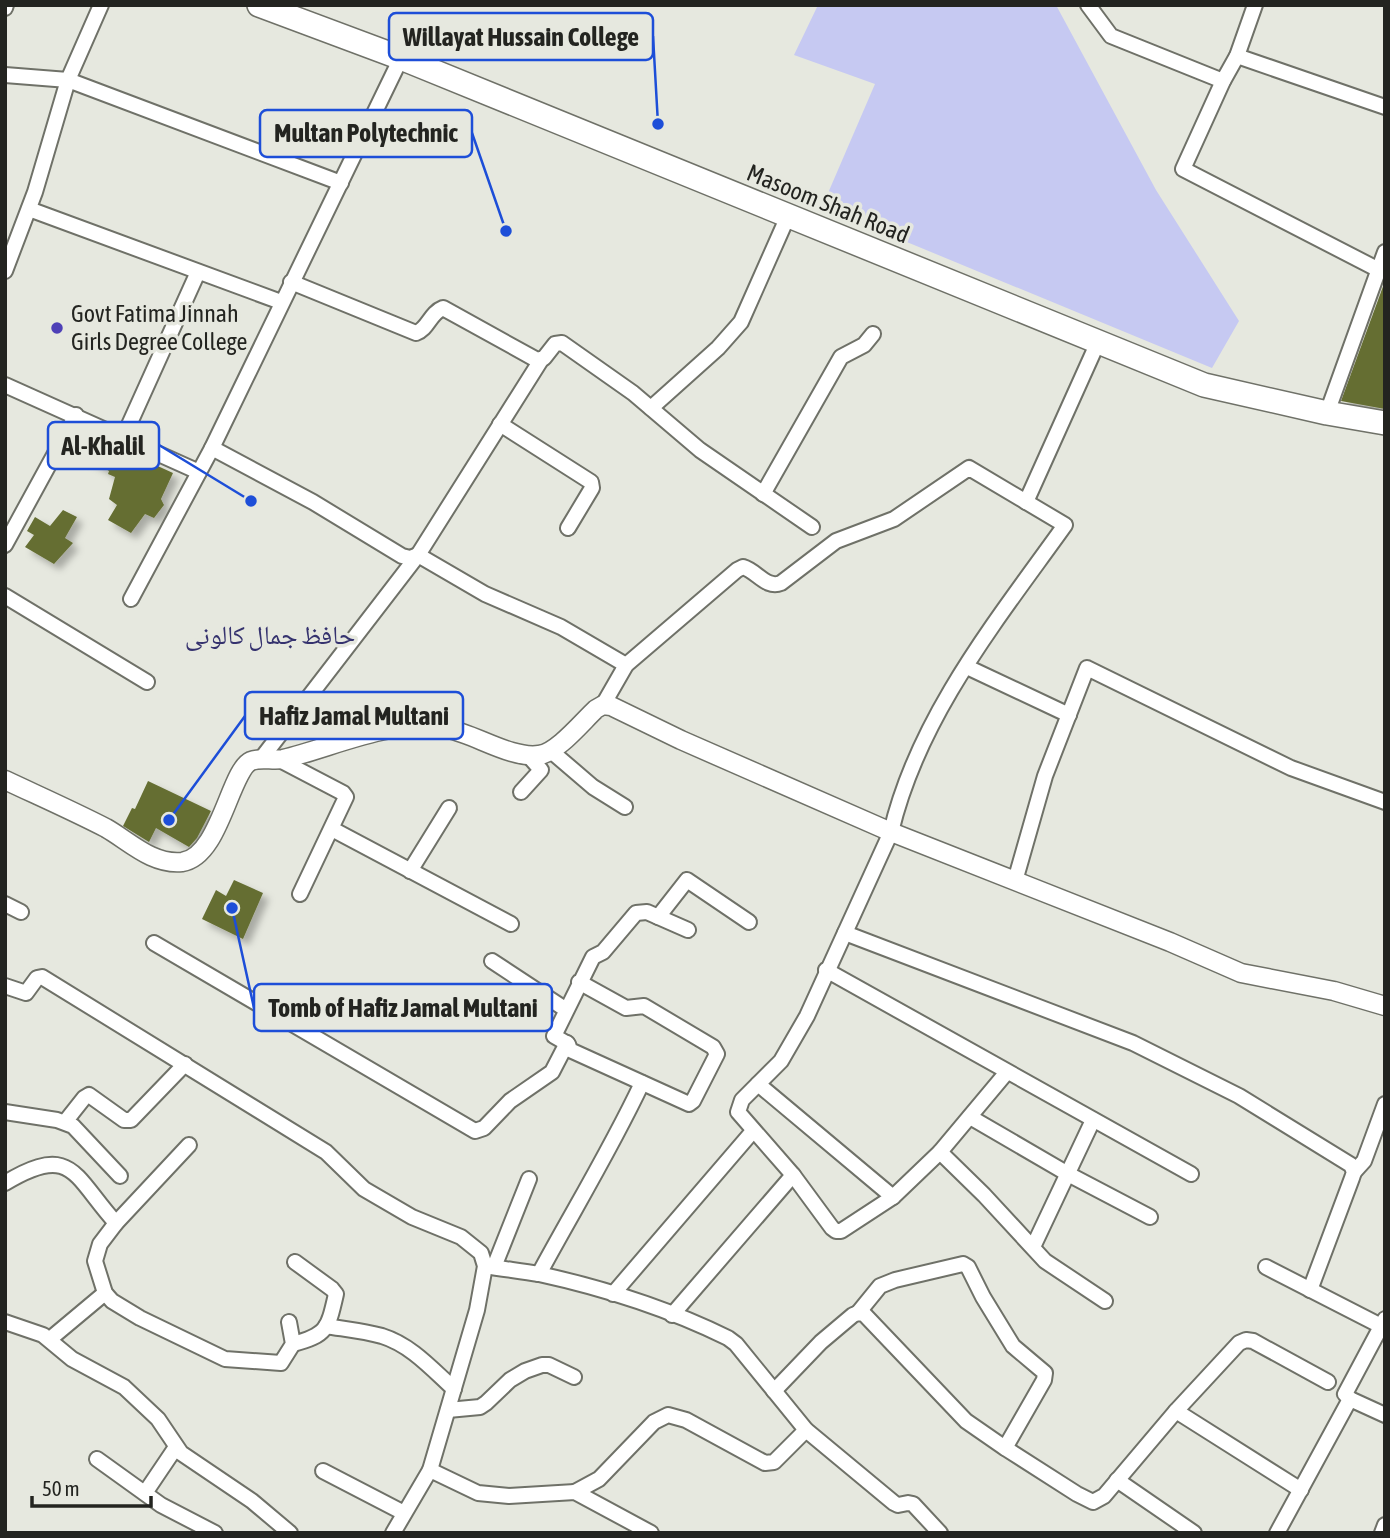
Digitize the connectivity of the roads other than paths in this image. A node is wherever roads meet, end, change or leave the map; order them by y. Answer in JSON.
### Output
{"nodes":[{"id":1,"x":100,"y":5,"type":"edge"},
{"id":2,"x":259,"y":5,"type":"edge"},
{"id":3,"x":1088,"y":5,"type":"edge"},
{"id":4,"x":1255,"y":5,"type":"edge"},
{"id":5,"x":1237,"y":56,"type":"junction"},
{"id":6,"x":401,"y":58,"type":"junction"},
{"id":7,"x":5,"y":75,"type":"edge"},
{"id":8,"x":68,"y":80,"type":"junction"},
{"id":9,"x":1223,"y":81,"type":"junction"},
{"id":10,"x":1385,"y":107,"type":"edge"},
{"id":11,"x":341,"y":183,"type":"junction"},
{"id":12,"x":29,"y":209,"type":"junction"},
{"id":13,"x":788,"y":216,"type":"junction"},
{"id":14,"x":1385,"y":252,"type":"edge"},
{"id":15,"x":1379,"y":270,"type":"junction"},
{"id":16,"x":5,"y":271,"type":"edge"},
{"id":17,"x":198,"y":272,"type":"junction"},
{"id":18,"x":291,"y":282,"type":"junction"},
{"id":19,"x":281,"y":302,"type":"junction"},
{"id":20,"x":873,"y":334,"type":"dead end"},
{"id":21,"x":1098,"y":342,"type":"junction"},
{"id":22,"x":541,"y":360,"type":"junction"},
{"id":23,"x":5,"y":385,"type":"edge"},
{"id":24,"x":651,"y":408,"type":"junction"},
{"id":25,"x":1326,"y":413,"type":"junction"},
{"id":26,"x":76,"y":415,"type":"junction"},
{"id":27,"x":1385,"y":423,"type":"edge"},
{"id":28,"x":500,"y":424,"type":"junction"},
{"id":29,"x":124,"y":436,"type":"junction"},
{"id":30,"x":212,"y":448,"type":"junction"},
{"id":31,"x":199,"y":472,"type":"junction"},
{"id":32,"x":763,"y":494,"type":"junction"},
{"id":33,"x":1026,"y":502,"type":"junction"},
{"id":34,"x":812,"y":527,"type":"dead end"},
{"id":35,"x":568,"y":528,"type":"dead end"},
{"id":36,"x":5,"y":545,"type":"edge"},
{"id":37,"x":418,"y":555,"type":"junction"},
{"id":38,"x":5,"y":596,"type":"edge"},
{"id":39,"x":131,"y":599,"type":"dead end"},
{"id":40,"x":626,"y":665,"type":"junction"},
{"id":41,"x":967,"y":667,"type":"junction"},
{"id":42,"x":147,"y":682,"type":"dead end"},
{"id":43,"x":603,"y":705,"type":"junction"},
{"id":44,"x":1069,"y":715,"type":"junction"},
{"id":45,"x":551,"y":751,"type":"junction"},
{"id":46,"x":528,"y":755,"type":"junction"},
{"id":47,"x":261,"y":759,"type":"junction"},
{"id":48,"x":280,"y":760,"type":"junction"},
{"id":49,"x":5,"y":780,"type":"edge"},
{"id":50,"x":521,"y":792,"type":"dead end"},
{"id":51,"x":1385,"y":802,"type":"edge"},
{"id":52,"x":625,"y":807,"type":"dead end"},
{"id":53,"x":449,"y":808,"type":"dead end"},
{"id":54,"x":332,"y":829,"type":"junction"},
{"id":55,"x":891,"y":832,"type":"junction"},
{"id":56,"x":410,"y":871,"type":"junction"},
{"id":57,"x":1015,"y":881,"type":"junction"},
{"id":58,"x":300,"y":894,"type":"dead end"},
{"id":59,"x":5,"y":904,"type":"edge"},
{"id":60,"x":21,"y":912,"type":"dead end"},
{"id":61,"x":658,"y":917,"type":"junction"},
{"id":62,"x":749,"y":922,"type":"dead end"},
{"id":63,"x":511,"y":924,"type":"dead end"},
{"id":64,"x":688,"y":930,"type":"dead end"},
{"id":65,"x":845,"y":933,"type":"junction"},
{"id":66,"x":153,"y":943,"type":"dead end"},
{"id":67,"x":492,"y":961,"type":"dead end"},
{"id":68,"x":827,"y":970,"type":"junction"},
{"id":69,"x":579,"y":982,"type":"junction"},
{"id":70,"x":5,"y":986,"type":"edge"},
{"id":71,"x":1385,"y":1006,"type":"edge"},
{"id":72,"x":565,"y":1009,"type":"junction"},
{"id":73,"x":567,"y":1043,"type":"junction"},
{"id":74,"x":185,"y":1064,"type":"junction"},
{"id":75,"x":1007,"y":1072,"type":"junction"},
{"id":76,"x":642,"y":1083,"type":"junction"},
{"id":77,"x":758,"y":1084,"type":"junction"},
{"id":78,"x":1385,"y":1104,"type":"edge"},
{"id":79,"x":5,"y":1112,"type":"edge"},
{"id":80,"x":970,"y":1116,"type":"junction"},
{"id":81,"x":1093,"y":1120,"type":"junction"},
{"id":82,"x":65,"y":1122,"type":"junction"},
{"id":83,"x":752,"y":1131,"type":"junction"},
{"id":84,"x":189,"y":1145,"type":"dead end"},
{"id":85,"x":1370,"y":1146,"type":"junction"},
{"id":86,"x":1385,"y":1151,"type":"edge"},
{"id":87,"x":940,"y":1152,"type":"junction"},
{"id":88,"x":1354,"y":1172,"type":"junction"},
{"id":89,"x":1068,"y":1174,"type":"junction"},
{"id":90,"x":1191,"y":1174,"type":"dead end"},
{"id":91,"x":793,"y":1175,"type":"junction"},
{"id":92,"x":120,"y":1176,"type":"dead end"},
{"id":93,"x":529,"y":1179,"type":"dead end"},
{"id":94,"x":5,"y":1183,"type":"edge"},
{"id":95,"x":893,"y":1197,"type":"junction"},
{"id":96,"x":1150,"y":1217,"type":"dead end"},
{"id":97,"x":116,"y":1223,"type":"junction"},
{"id":98,"x":1034,"y":1247,"type":"junction"},
{"id":99,"x":295,"y":1262,"type":"dead end"},
{"id":100,"x":490,"y":1267,"type":"junction"},
{"id":101,"x":1266,"y":1268,"type":"dead end"},
{"id":102,"x":539,"y":1274,"type":"junction"},
{"id":103,"x":1310,"y":1290,"type":"junction"},
{"id":104,"x":105,"y":1293,"type":"junction"},
{"id":105,"x":613,"y":1294,"type":"junction"},
{"id":106,"x":1105,"y":1301,"type":"dead end"},
{"id":107,"x":858,"y":1313,"type":"junction"},
{"id":108,"x":672,"y":1314,"type":"junction"},
{"id":109,"x":5,"y":1322,"type":"edge"},
{"id":110,"x":289,"y":1322,"type":"dead end"},
{"id":111,"x":1383,"y":1324,"type":"edge"},
{"id":112,"x":326,"y":1326,"type":"junction"},
{"id":113,"x":50,"y":1339,"type":"junction"},
{"id":114,"x":293,"y":1344,"type":"junction"},
{"id":115,"x":574,"y":1377,"type":"dead end"},
{"id":116,"x":1328,"y":1382,"type":"dead end"},
{"id":117,"x":454,"y":1389,"type":"junction"},
{"id":118,"x":774,"y":1391,"type":"junction"},
{"id":119,"x":1350,"y":1399,"type":"junction"},
{"id":120,"x":448,"y":1410,"type":"junction"},
{"id":121,"x":1176,"y":1411,"type":"junction"},
{"id":122,"x":1385,"y":1415,"type":"edge"},
{"id":123,"x":806,"y":1430,"type":"junction"},
{"id":124,"x":176,"y":1447,"type":"junction"},
{"id":125,"x":1005,"y":1448,"type":"junction"},
{"id":126,"x":97,"y":1459,"type":"dead end"},
{"id":127,"x":429,"y":1470,"type":"junction"},
{"id":128,"x":323,"y":1471,"type":"dead end"},
{"id":129,"x":1117,"y":1480,"type":"junction"},
{"id":130,"x":1301,"y":1490,"type":"junction"},
{"id":131,"x":575,"y":1492,"type":"junction"},
{"id":132,"x":145,"y":1493,"type":"junction"},
{"id":133,"x":404,"y":1513,"type":"junction"},
{"id":134,"x":1385,"y":1525,"type":"edge"},
{"id":135,"x":646,"y":1532,"type":"edge"},
{"id":136,"x":215,"y":1533,"type":"edge"},
{"id":137,"x":290,"y":1533,"type":"edge"},
{"id":138,"x":393,"y":1533,"type":"edge"},
{"id":139,"x":940,"y":1533,"type":"edge"},
{"id":140,"x":1194,"y":1533,"type":"edge"},
{"id":141,"x":1277,"y":1533,"type":"edge"},
{"id":142,"x":1382,"y":1533,"type":"edge"}],
"edges":[{"from":1,"to":8,"type":"street"},
{"from":2,"to":6,"type":"main road","name":"Masoom Shah Road"},
{"from":3,"to":9,"type":"street"},
{"from":4,"to":5,"type":"street"},
{"from":5,"to":9,"type":"street"},
{"from":5,"to":10,"type":"street"},
{"from":6,"to":11,"type":"street"},
{"from":6,"to":13,"type":"main road","name":"Masoom Shah Road"},
{"from":7,"to":8,"type":"street"},
{"from":8,"to":11,"type":"street"},
{"from":8,"to":12,"type":"street"},
{"from":9,"to":15,"type":"street"},
{"from":11,"to":18,"type":"street"},
{"from":12,"to":16,"type":"street"},
{"from":12,"to":17,"type":"street"},
{"from":13,"to":21,"type":"main road","name":"Masoom Shah Road"},
{"from":13,"to":24,"type":"street"},
{"from":14,"to":15,"type":"street"},
{"from":15,"to":25,"type":"street"},
{"from":17,"to":19,"type":"street"},
{"from":17,"to":29,"type":"street"},
{"from":18,"to":19,"type":"street"},
{"from":18,"to":22,"type":"street"},
{"from":19,"to":30,"type":"street"},
{"from":20,"to":32,"type":"street"},
{"from":21,"to":25,"type":"main road","name":"Masoom Shah Road"},
{"from":21,"to":33,"type":"street"},
{"from":22,"to":24,"type":"street"},
{"from":22,"to":28,"type":"street"},
{"from":23,"to":26,"type":"street"},
{"from":24,"to":32,"type":"street"},
{"from":25,"to":27,"type":"main road","name":"Masoom Shah Road"},
{"from":26,"to":29,"type":"street"},
{"from":26,"to":36,"type":"street"},
{"from":28,"to":35,"type":"street"},
{"from":28,"to":37,"type":"street"},
{"from":29,"to":31,"type":"street"},
{"from":30,"to":31,"type":"street"},
{"from":30,"to":37,"type":"street"},
{"from":31,"to":39,"type":"street"},
{"from":32,"to":34,"type":"street"},
{"from":33,"to":40,"type":"street"},
{"from":33,"to":41,"type":"street"},
{"from":37,"to":40,"type":"street"},
{"from":37,"to":47,"type":"street"},
{"from":38,"to":42,"type":"street"},
{"from":40,"to":43,"type":"street"},
{"from":41,"to":44,"type":"street"},
{"from":41,"to":55,"type":"street"},
{"from":43,"to":45,"type":"street"},
{"from":43,"to":55,"type":"street"},
{"from":44,"to":51,"type":"street"},
{"from":44,"to":57,"type":"street"},
{"from":45,"to":46,"type":"street"},
{"from":45,"to":52,"type":"street"},
{"from":46,"to":48,"type":"street"},
{"from":46,"to":50,"type":"street"},
{"from":47,"to":48,"type":"street"},
{"from":47,"to":49,"type":"street"},
{"from":48,"to":54,"type":"street"},
{"from":53,"to":56,"type":"street"},
{"from":54,"to":56,"type":"street"},
{"from":54,"to":58,"type":"street"},
{"from":55,"to":57,"type":"street"},
{"from":55,"to":65,"type":"street"},
{"from":56,"to":63,"type":"street"},
{"from":57,"to":71,"type":"street"},
{"from":59,"to":60,"type":"street"},
{"from":61,"to":62,"type":"street"},
{"from":61,"to":64,"type":"street"},
{"from":61,"to":69,"type":"street"},
{"from":65,"to":68,"type":"street"},
{"from":65,"to":88,"type":"street"},
{"from":66,"to":73,"type":"street"},
{"from":67,"to":72,"type":"street"},
{"from":68,"to":75,"type":"street"},
{"from":68,"to":77,"type":"street"},
{"from":69,"to":72,"type":"street"},
{"from":69,"to":76,"type":"street"},
{"from":70,"to":74,"type":"street"},
{"from":72,"to":73,"type":"street"},
{"from":73,"to":76,"type":"street"},
{"from":74,"to":82,"type":"street"},
{"from":74,"to":100,"type":"street"},
{"from":75,"to":80,"type":"street"},
{"from":75,"to":81,"type":"street"},
{"from":76,"to":102,"type":"street"},
{"from":77,"to":83,"type":"street"},
{"from":77,"to":95,"type":"street"},
{"from":78,"to":85,"type":"street"},
{"from":79,"to":82,"type":"street"},
{"from":80,"to":87,"type":"street"},
{"from":80,"to":89,"type":"street"},
{"from":81,"to":89,"type":"street"},
{"from":81,"to":90,"type":"street"},
{"from":82,"to":92,"type":"street"},
{"from":83,"to":91,"type":"street"},
{"from":83,"to":105,"type":"street"},
{"from":84,"to":97,"type":"street"},
{"from":85,"to":86,"type":"street"},
{"from":85,"to":88,"type":"street"},
{"from":87,"to":95,"type":"street"},
{"from":87,"to":98,"type":"street"},
{"from":88,"to":103,"type":"street"},
{"from":89,"to":96,"type":"street"},
{"from":89,"to":98,"type":"street"},
{"from":91,"to":95,"type":"street"},
{"from":91,"to":108,"type":"street"},
{"from":93,"to":100,"type":"street"},
{"from":94,"to":97,"type":"street"},
{"from":97,"to":104,"type":"street"},
{"from":98,"to":106,"type":"street"},
{"from":99,"to":112,"type":"street"},
{"from":100,"to":102,"type":"street"},
{"from":100,"to":117,"type":"street"},
{"from":101,"to":103,"type":"street"},
{"from":102,"to":105,"type":"street"},
{"from":103,"to":111,"type":"street"},
{"from":104,"to":113,"type":"street"},
{"from":104,"to":114,"type":"street"},
{"from":105,"to":108,"type":"street"},
{"from":107,"to":118,"type":"street"},
{"from":107,"to":125,"type":"street"},
{"from":107,"to":125,"type":"street"},
{"from":108,"to":118,"type":"street"},
{"from":109,"to":113,"type":"street"},
{"from":110,"to":114,"type":"street"},
{"from":111,"to":119,"type":"street"},
{"from":112,"to":114,"type":"street"},
{"from":112,"to":117,"type":"street"},
{"from":113,"to":124,"type":"street"},
{"from":115,"to":120,"type":"street"},
{"from":116,"to":121,"type":"street"},
{"from":117,"to":120,"type":"street"},
{"from":118,"to":123,"type":"street"},
{"from":119,"to":122,"type":"street"},
{"from":119,"to":130,"type":"street"},
{"from":120,"to":127,"type":"street"},
{"from":121,"to":129,"type":"street"},
{"from":121,"to":130,"type":"street"},
{"from":123,"to":131,"type":"street"},
{"from":123,"to":139,"type":"street"},
{"from":124,"to":132,"type":"street"},
{"from":124,"to":137,"type":"street"},
{"from":125,"to":129,"type":"street"},
{"from":126,"to":132,"type":"street"},
{"from":127,"to":131,"type":"street"},
{"from":127,"to":133,"type":"street"},
{"from":128,"to":133,"type":"street"},
{"from":129,"to":140,"type":"street"},
{"from":130,"to":141,"type":"street"},
{"from":131,"to":135,"type":"street"},
{"from":132,"to":136,"type":"street"},
{"from":133,"to":138,"type":"street"},
{"from":134,"to":142,"type":"street"}]}
